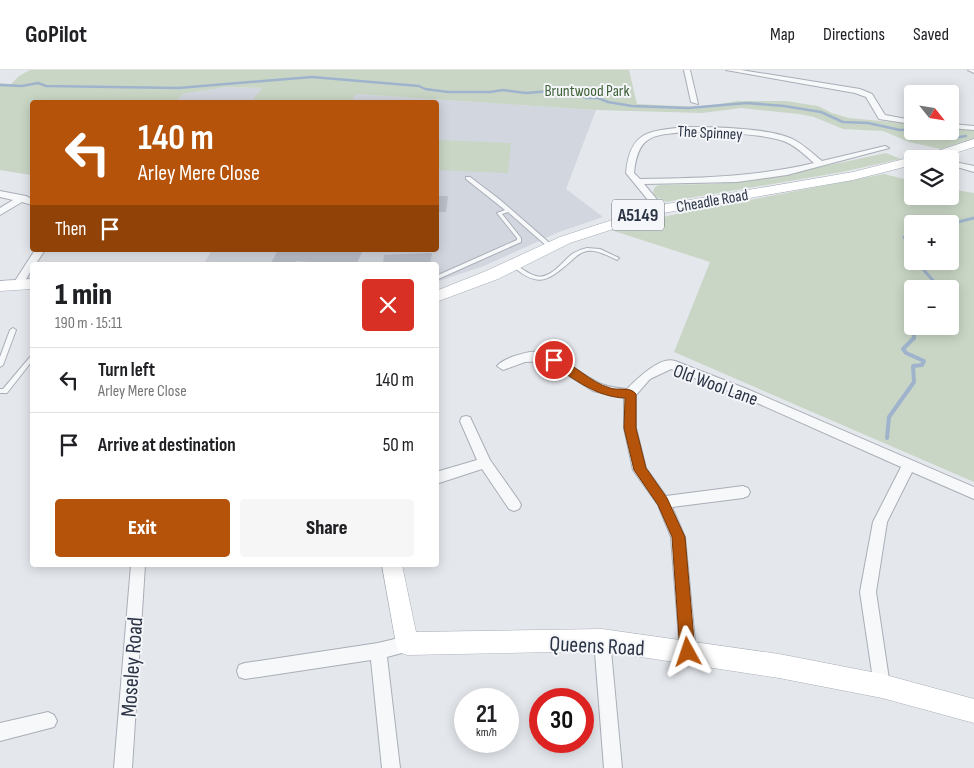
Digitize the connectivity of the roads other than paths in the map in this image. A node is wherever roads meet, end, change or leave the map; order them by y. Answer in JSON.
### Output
{"nodes":[{"id":1,"x":687,"y":70,"type":"edge"},
{"id":2,"x":730,"y":70,"type":"edge"},
{"id":3,"x":695,"y":102,"type":"dead end"},
{"id":4,"x":904,"y":121,"type":"edge"},
{"id":5,"x":959,"y":127,"type":"edge"},
{"id":6,"x":974,"y":128,"type":"edge"},
{"id":7,"x":974,"y":143,"type":"edge"},
{"id":8,"x":885,"y":148,"type":"dead end"},
{"id":9,"x":954,"y":150,"type":"edge"},
{"id":10,"x":904,"y":163,"type":"edge"},
{"id":11,"x":820,"y":164,"type":"junction"},
{"id":12,"x":959,"y":166,"type":"edge"},
{"id":13,"x":974,"y":169,"type":"edge"},
{"id":14,"x":468,"y":178,"type":"dead end"},
{"id":15,"x":639,"y":182,"type":"junction"},
{"id":16,"x":0,"y":194,"type":"edge"},
{"id":17,"x":23,"y":198,"type":"junction"},
{"id":18,"x":30,"y":201,"type":"edge"},
{"id":19,"x":660,"y":208,"type":"junction"},
{"id":20,"x":510,"y":210,"type":"junction"},
{"id":21,"x":0,"y":212,"type":"edge"},
{"id":22,"x":551,"y":247,"type":"junction"},
{"id":23,"x":617,"y":258,"type":"dead end"},
{"id":24,"x":513,"y":265,"type":"junction"},
{"id":25,"x":439,"y":277,"type":"edge"},
{"id":26,"x":25,"y":284,"type":"edge"},
{"id":27,"x":0,"y":286,"type":"edge"},
{"id":28,"x":439,"y":296,"type":"edge"},
{"id":29,"x":13,"y":330,"type":"dead end"},
{"id":30,"x":30,"y":360,"type":"edge"},
{"id":31,"x":0,"y":365,"type":"edge"},
{"id":32,"x":503,"y":366,"type":"dead end"},
{"id":33,"x":0,"y":391,"type":"edge"},
{"id":34,"x":630,"y":394,"type":"junction"},
{"id":35,"x":466,"y":421,"type":"dead end"},
{"id":36,"x":485,"y":463,"type":"junction"},
{"id":37,"x":909,"y":466,"type":"junction"},
{"id":38,"x":439,"y":477,"type":"edge"},
{"id":39,"x":742,"y":492,"type":"dead end"},
{"id":40,"x":974,"y":493,"type":"edge"},
{"id":41,"x":663,"y":502,"type":"junction"},
{"id":42,"x":514,"y":505,"type":"dead end"},
{"id":43,"x":138,"y":567,"type":"edge"},
{"id":44,"x":392,"y":567,"type":"edge"},
{"id":45,"x":602,"y":640,"type":"junction"},
{"id":46,"x":407,"y":644,"type":"junction"},
{"id":47,"x":378,"y":651,"type":"junction"},
{"id":48,"x":688,"y":652,"type":"junction"},
{"id":49,"x":245,"y":671,"type":"dead end"},
{"id":50,"x":882,"y":686,"type":"junction"},
{"id":51,"x":974,"y":711,"type":"edge"},
{"id":52,"x":48,"y":721,"type":"dead end"},
{"id":53,"x":0,"y":732,"type":"edge"},
{"id":54,"x":123,"y":768,"type":"edge"},
{"id":55,"x":391,"y":768,"type":"edge"},
{"id":56,"x":613,"y":768,"type":"edge"}],
"edges":[{"from":1,"to":3,"type":"street"},
{"from":2,"to":4,"type":"street"},
{"from":5,"to":6,"type":"street"},
{"from":7,"to":9,"type":"main road"},
{"from":8,"to":11,"type":"street"},
{"from":10,"to":19,"type":"main road","name":"Cheadle Road","number":"A5149"},
{"from":11,"to":15,"type":"street"},
{"from":11,"to":15,"type":"street","name":"The Spinney"},
{"from":12,"to":13,"type":"street"},
{"from":14,"to":20,"type":"lane"},
{"from":15,"to":19,"type":"street","name":"The Spinney"},
{"from":16,"to":17,"type":"street"},
{"from":17,"to":18,"type":"street"},
{"from":17,"to":21,"type":"street"},
{"from":19,"to":22,"type":"main road","name":"Cheadle Road","number":"A5149"},
{"from":20,"to":22,"type":"lane"},
{"from":20,"to":25,"type":"lane"},
{"from":22,"to":24,"type":"main road","name":"Cheadle Road","number":"A5149"},
{"from":23,"to":24,"type":"lane"},
{"from":24,"to":28,"type":"main road","name":"Cheadle Road","number":"A5149"},
{"from":26,"to":27,"type":"main road"},
{"from":29,"to":31,"type":"lane"},
{"from":30,"to":33,"type":"lane"},
{"from":32,"to":34,"type":"street"},
{"from":34,"to":37,"type":"street","name":"Old Wool Lane"},
{"from":34,"to":41,"type":"street"},
{"from":35,"to":36,"type":"street"},
{"from":36,"to":38,"type":"street"},
{"from":36,"to":42,"type":"street"},
{"from":37,"to":40,"type":"street","name":"Old Wool Lane"},
{"from":37,"to":50,"type":"street"},
{"from":39,"to":41,"type":"street"},
{"from":41,"to":48,"type":"street"},
{"from":43,"to":54,"type":"street","name":"Moseley Road"},
{"from":44,"to":46,"type":"street"},
{"from":45,"to":46,"type":"street","name":"Queens Road"},
{"from":45,"to":48,"type":"street","name":"Queens Road"},
{"from":45,"to":56,"type":"street"},
{"from":46,"to":47,"type":"street","name":"Queens Road"},
{"from":47,"to":49,"type":"street","name":"Queens Road"},
{"from":47,"to":55,"type":"street"},
{"from":48,"to":50,"type":"street","name":"Queens Road"},
{"from":50,"to":51,"type":"street","name":"Queens Road"},
{"from":52,"to":53,"type":"street"}]}
